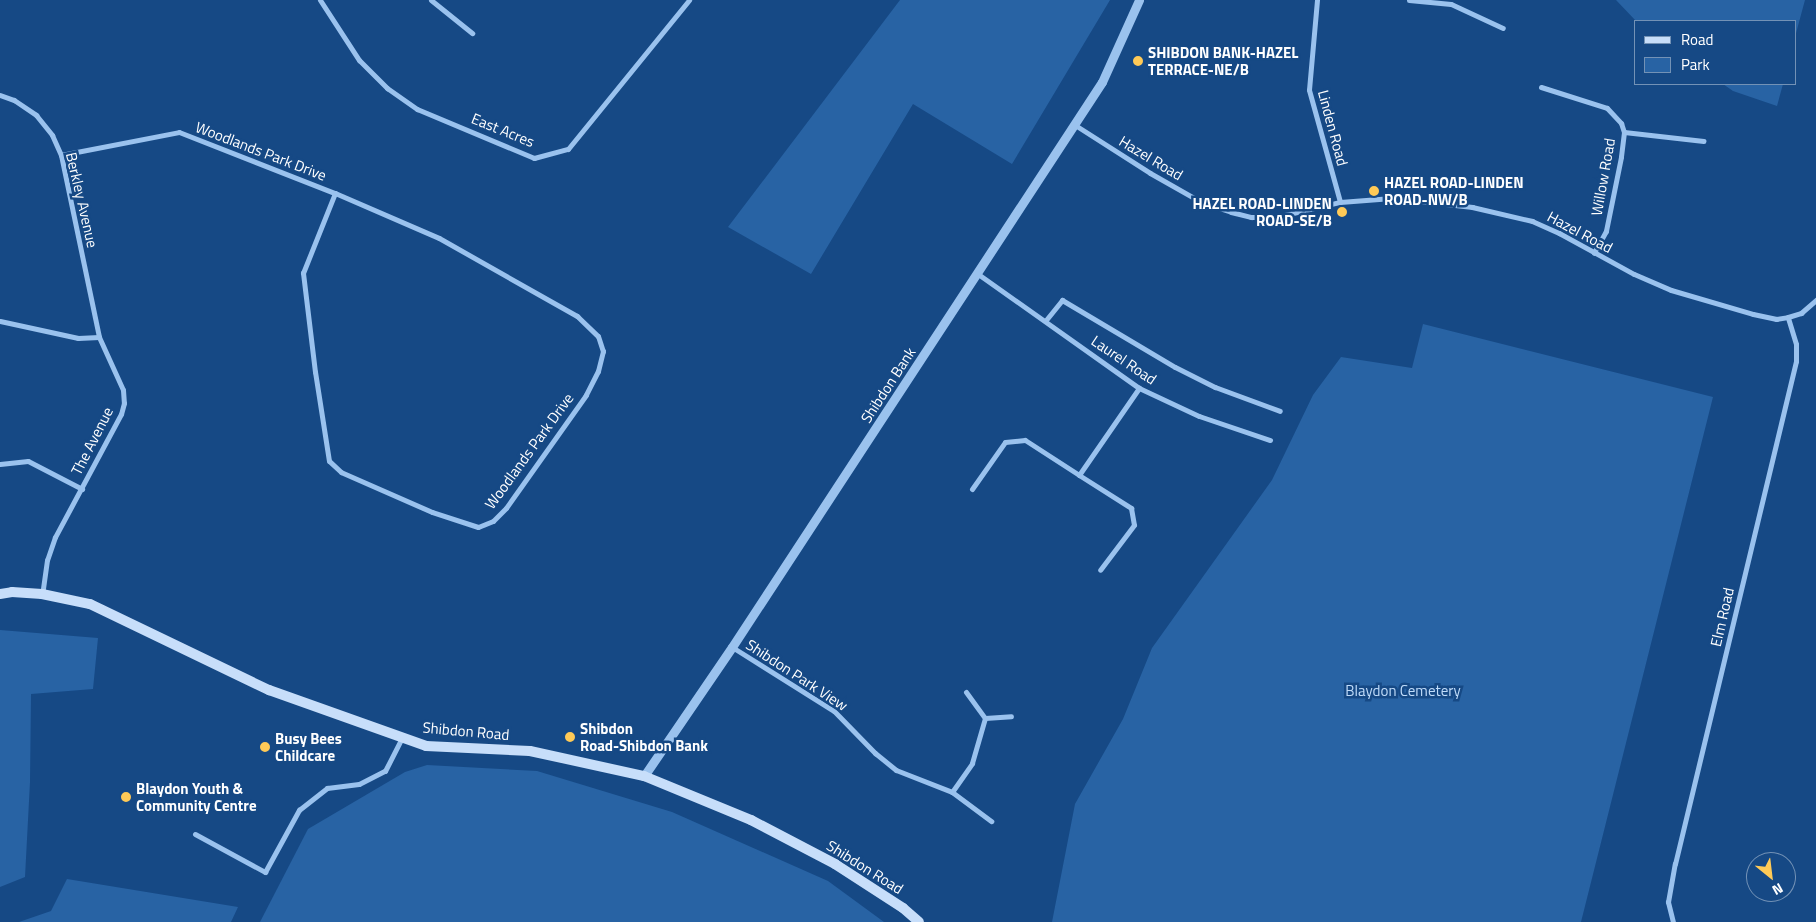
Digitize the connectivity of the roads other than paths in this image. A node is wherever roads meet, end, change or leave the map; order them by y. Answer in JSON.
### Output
{"nodes":[{"id":1,"x":320,"y":0,"type":"edge"},
{"id":2,"x":431,"y":0,"type":"edge"},
{"id":3,"x":689,"y":0,"type":"edge"},
{"id":4,"x":1140,"y":0,"type":"edge"},
{"id":5,"x":1317,"y":0,"type":"edge"},
{"id":6,"x":1409,"y":0,"type":"edge"},
{"id":7,"x":1503,"y":28,"type":"dead end"},
{"id":8,"x":472,"y":34,"type":"dead end"},
{"id":9,"x":1540,"y":88,"type":"dead end"},
{"id":10,"x":0,"y":94,"type":"edge"},
{"id":11,"x":1075,"y":125,"type":"junction"},
{"id":12,"x":1624,"y":132,"type":"junction"},
{"id":13,"x":1703,"y":141,"type":"dead end"},
{"id":14,"x":61,"y":156,"type":"junction"},
{"id":15,"x":335,"y":193,"type":"junction"},
{"id":16,"x":1340,"y":202,"type":"junction"},
{"id":17,"x":1594,"y":253,"type":"junction"},
{"id":18,"x":978,"y":274,"type":"junction"},
{"id":19,"x":1816,"y":300,"type":"edge"},
{"id":20,"x":1788,"y":318,"type":"junction"},
{"id":21,"x":1046,"y":320,"type":"junction"},
{"id":22,"x":0,"y":321,"type":"edge"},
{"id":23,"x":100,"y":337,"type":"junction"},
{"id":24,"x":1139,"y":388,"type":"junction"},
{"id":25,"x":1280,"y":411,"type":"dead end"},
{"id":26,"x":1270,"y":440,"type":"dead end"},
{"id":27,"x":0,"y":464,"type":"edge"},
{"id":28,"x":1079,"y":474,"type":"junction"},
{"id":29,"x":82,"y":489,"type":"junction"},
{"id":30,"x":972,"y":489,"type":"dead end"},
{"id":31,"x":1100,"y":570,"type":"dead end"},
{"id":32,"x":0,"y":594,"type":"edge"},
{"id":33,"x":42,"y":594,"type":"junction"},
{"id":34,"x":732,"y":647,"type":"junction"},
{"id":35,"x":966,"y":692,"type":"dead end"},
{"id":36,"x":1011,"y":716,"type":"dead end"},
{"id":37,"x":985,"y":718,"type":"junction"},
{"id":38,"x":402,"y":737,"type":"junction"},
{"id":39,"x":644,"y":776,"type":"junction"},
{"id":40,"x":952,"y":792,"type":"junction"},
{"id":41,"x":991,"y":821,"type":"dead end"},
{"id":42,"x":195,"y":834,"type":"dead end"},
{"id":43,"x":919,"y":922,"type":"edge"},
{"id":44,"x":1673,"y":922,"type":"edge"}],
"edges":[{"from":1,"to":3,"type":"street","name":"East Acres"},
{"from":2,"to":8,"type":"street"},
{"from":4,"to":11,"type":"street","name":"Shibdon Bank"},
{"from":5,"to":16,"type":"street","name":"Linden Road"},
{"from":6,"to":7,"type":"street"},
{"from":9,"to":12,"type":"street","name":"Willow Road"},
{"from":10,"to":14,"type":"street","name":"Berkley Avenue"},
{"from":11,"to":16,"type":"street","name":"Hazel Road"},
{"from":11,"to":18,"type":"street","name":"Shibdon Bank"},
{"from":12,"to":13,"type":"street","name":"Willow Road"},
{"from":12,"to":17,"type":"street","name":"Willow Road"},
{"from":14,"to":15,"type":"street","name":"Woodlands Park Drive"},
{"from":14,"to":23,"type":"street","name":"Berkley Avenue"},
{"from":15,"to":15,"type":"street","name":"Woodlands Park Drive"},
{"from":16,"to":17,"type":"street","name":"Hazel Road"},
{"from":17,"to":20,"type":"street","name":"Hazel Road"},
{"from":18,"to":21,"type":"street","name":"Laurel Road"},
{"from":18,"to":34,"type":"street","name":"Shibdon Bank"},
{"from":19,"to":20,"type":"street"},
{"from":20,"to":44,"type":"street","name":"Elm Road"},
{"from":21,"to":24,"type":"street","name":"Laurel Road"},
{"from":21,"to":25,"type":"street"},
{"from":22,"to":23,"type":"street"},
{"from":23,"to":29,"type":"street","name":"The Avenue"},
{"from":24,"to":26,"type":"street","name":"Laurel Road"},
{"from":24,"to":28,"type":"street"},
{"from":27,"to":29,"type":"street"},
{"from":28,"to":30,"type":"street"},
{"from":28,"to":31,"type":"street"},
{"from":29,"to":33,"type":"street","name":"The Avenue"},
{"from":32,"to":33,"type":"main road","name":"Shibdon Road"},
{"from":33,"to":38,"type":"main road","name":"Shibdon Road"},
{"from":34,"to":39,"type":"street","name":"Shibdon Bank"},
{"from":34,"to":40,"type":"street","name":"Shibdon Park View"},
{"from":35,"to":37,"type":"street"},
{"from":36,"to":37,"type":"street"},
{"from":37,"to":40,"type":"street"},
{"from":38,"to":39,"type":"main road","name":"Shibdon Road"},
{"from":38,"to":42,"type":"street"},
{"from":39,"to":43,"type":"main road","name":"Shibdon Road"},
{"from":40,"to":41,"type":"street","name":"Shibdon Park View"}]}
